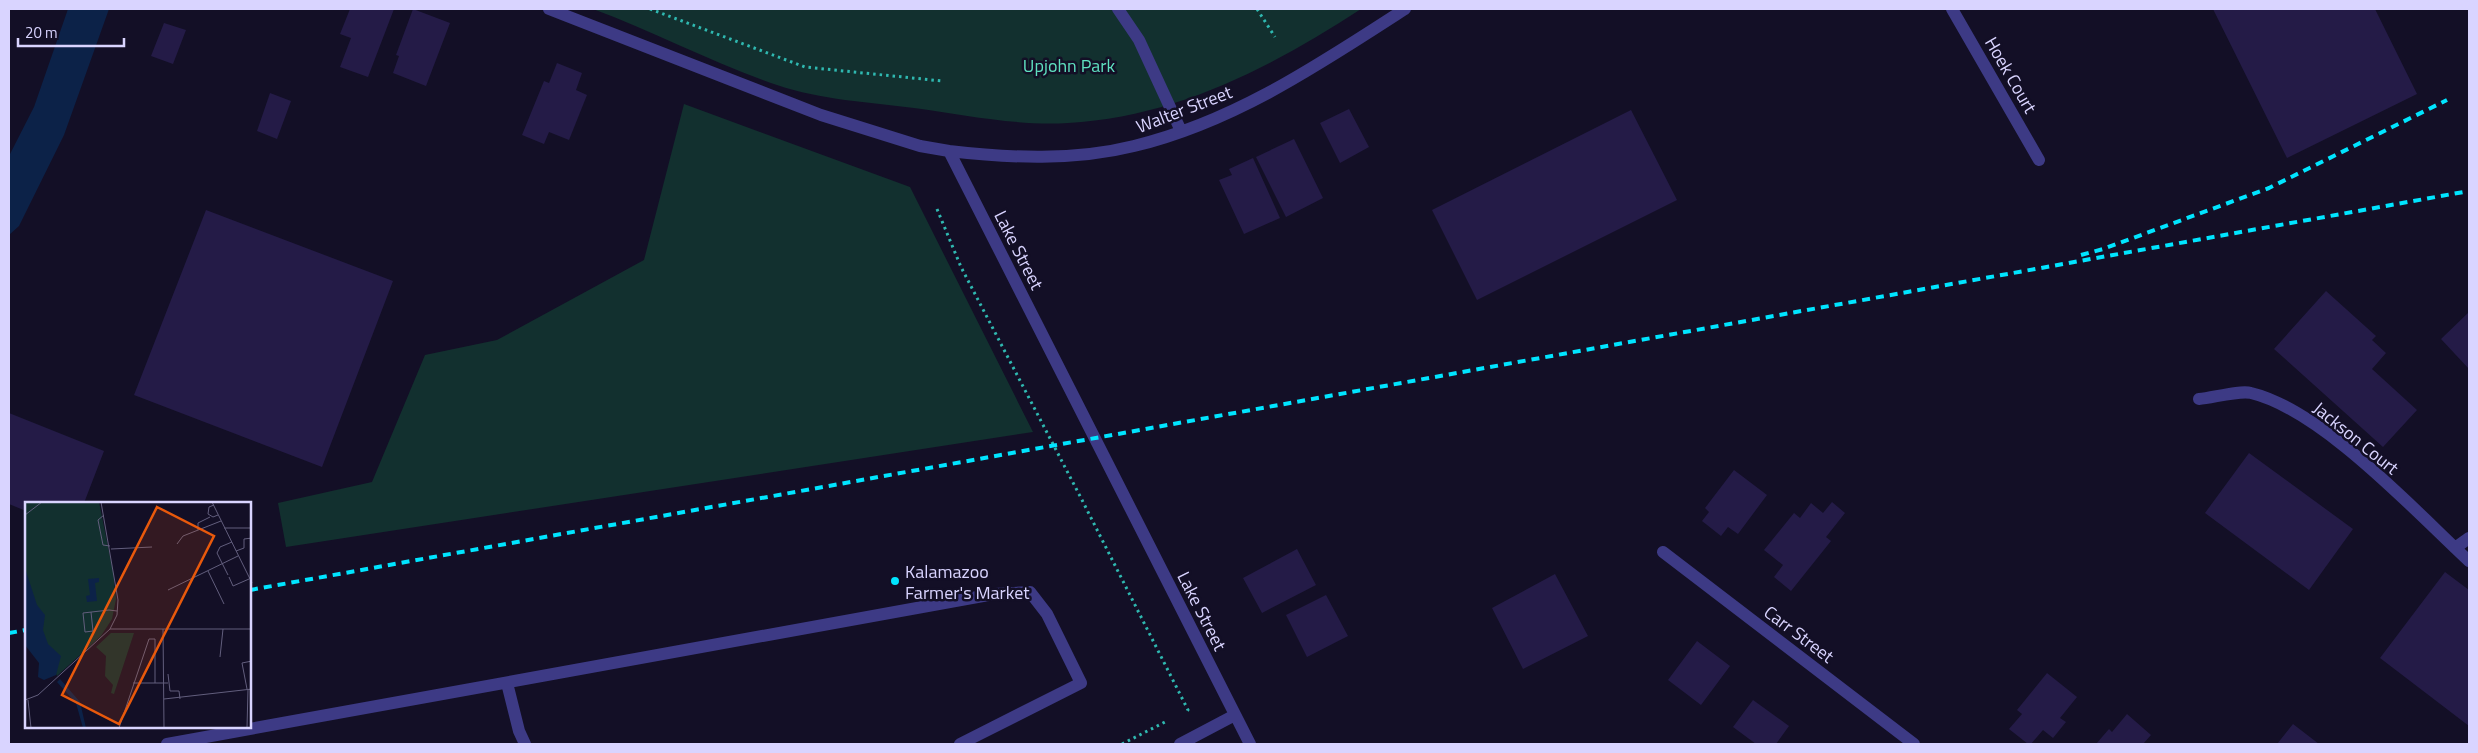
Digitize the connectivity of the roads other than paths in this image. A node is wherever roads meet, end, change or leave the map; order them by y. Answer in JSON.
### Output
{"nodes":[{"id":1,"x":549,"y":9,"type":"edge"},
{"id":2,"x":1118,"y":9,"type":"edge"},
{"id":3,"x":1406,"y":9,"type":"edge"},
{"id":4,"x":1952,"y":9,"type":"edge"},
{"id":5,"x":1181,"y":131,"type":"junction"},
{"id":6,"x":949,"y":151,"type":"junction"},
{"id":7,"x":2039,"y":160,"type":"dead end"},
{"id":8,"x":2199,"y":400,"type":"dead end"},
{"id":9,"x":2469,"y":538,"type":"edge"},
{"id":10,"x":2455,"y":548,"type":"junction"},
{"id":11,"x":1663,"y":552,"type":"dead end"},
{"id":12,"x":2469,"y":561,"type":"edge"},
{"id":13,"x":507,"y":682,"type":"junction"},
{"id":14,"x":1235,"y":715,"type":"junction"},
{"id":15,"x":167,"y":744,"type":"edge"},
{"id":16,"x":526,"y":744,"type":"edge"},
{"id":17,"x":960,"y":744,"type":"edge"},
{"id":18,"x":1180,"y":744,"type":"edge"},
{"id":19,"x":1250,"y":744,"type":"edge"},
{"id":20,"x":1914,"y":744,"type":"edge"}],
"edges":[{"from":1,"to":6,"type":"street"},
{"from":2,"to":5,"type":"street"},
{"from":3,"to":5,"type":"street","name":"Walter Street"},
{"from":4,"to":7,"type":"street","name":"Hoek Court"},
{"from":5,"to":6,"type":"street","name":"Walter Street"},
{"from":6,"to":14,"type":"street","name":"Lake Street"},
{"from":8,"to":10,"type":"street","name":"Jackson Court"},
{"from":9,"to":10,"type":"street"},
{"from":10,"to":12,"type":"street","name":"Jackson Court"},
{"from":11,"to":20,"type":"street","name":"Carr Street"},
{"from":13,"to":15,"type":"street"},
{"from":13,"to":16,"type":"street"},
{"from":13,"to":17,"type":"street"},
{"from":14,"to":18,"type":"street"},
{"from":14,"to":19,"type":"street","name":"Lake Street"}]}
